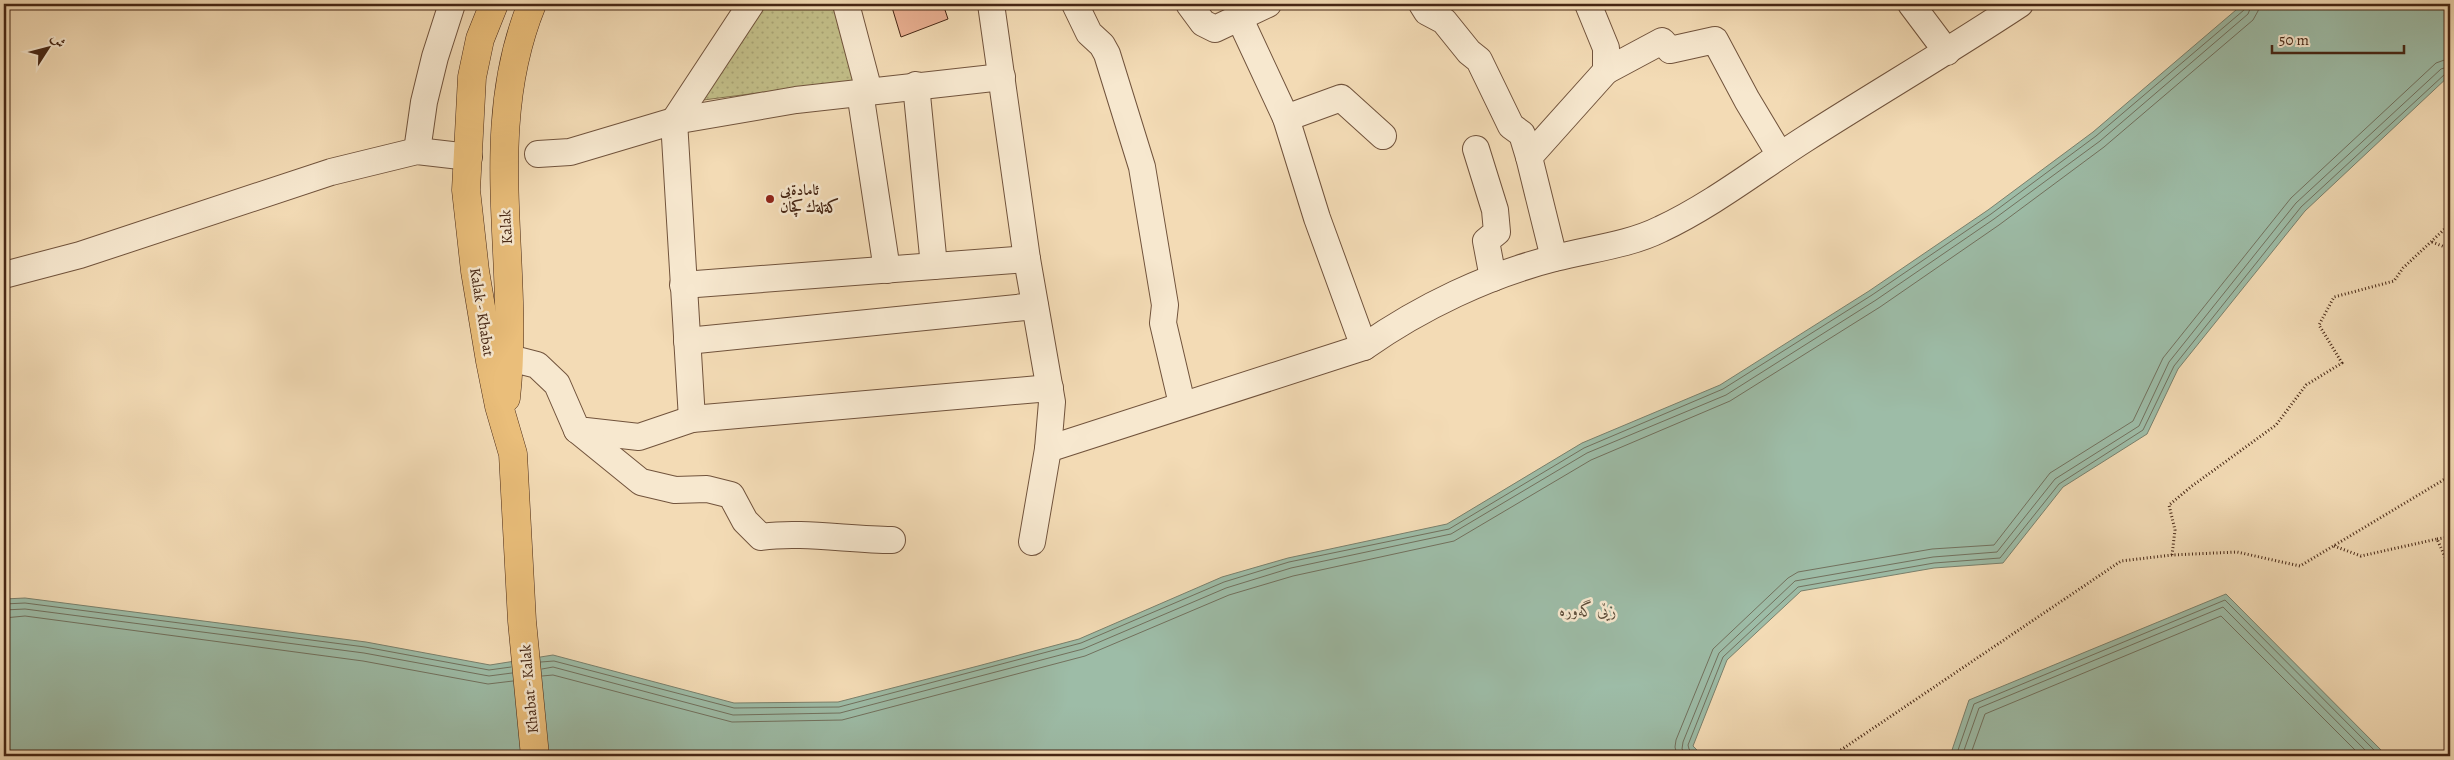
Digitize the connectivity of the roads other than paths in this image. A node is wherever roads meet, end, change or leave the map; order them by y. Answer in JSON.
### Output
{"nodes":[{"id":1,"x":452,"y":4,"type":"edge"},
{"id":2,"x":494,"y":4,"type":"edge"},
{"id":3,"x":532,"y":4,"type":"edge"},
{"id":4,"x":751,"y":4,"type":"edge"},
{"id":5,"x":846,"y":4,"type":"edge"},
{"id":6,"x":991,"y":4,"type":"edge"},
{"id":7,"x":1075,"y":4,"type":"edge"},
{"id":8,"x":1189,"y":4,"type":"edge"},
{"id":9,"x":1268,"y":4,"type":"edge"},
{"id":10,"x":1422,"y":4,"type":"edge"},
{"id":11,"x":1588,"y":4,"type":"edge"},
{"id":12,"x":1911,"y":4,"type":"edge"},
{"id":13,"x":2020,"y":4,"type":"edge"},
{"id":14,"x":1239,"y":17,"type":"junction"},
{"id":15,"x":1947,"y":52,"type":"junction"},
{"id":16,"x":1606,"y":71,"type":"junction"},
{"id":17,"x":1002,"y":77,"type":"junction"},
{"id":18,"x":916,"y":85,"type":"junction"},
{"id":19,"x":865,"y":92,"type":"junction"},
{"id":20,"x":1286,"y":118,"type":"junction"},
{"id":21,"x":674,"y":121,"type":"junction"},
{"id":22,"x":1383,"y":136,"type":"dead end"},
{"id":23,"x":1476,"y":148,"type":"dead end"},
{"id":24,"x":417,"y":151,"type":"junction"},
{"id":25,"x":538,"y":154,"type":"dead end"},
{"id":26,"x":1780,"y":155,"type":"junction"},
{"id":27,"x":469,"y":157,"type":"junction"},
{"id":28,"x":1529,"y":157,"type":"junction"},
{"id":29,"x":1554,"y":258,"type":"junction"},
{"id":30,"x":1027,"y":259,"type":"junction"},
{"id":31,"x":934,"y":266,"type":"junction"},
{"id":32,"x":887,"y":270,"type":"junction"},
{"id":33,"x":4,"y":275,"type":"edge"},
{"id":34,"x":1493,"y":278,"type":"junction"},
{"id":35,"x":683,"y":285,"type":"junction"},
{"id":36,"x":1035,"y":306,"type":"junction"},
{"id":37,"x":687,"y":341,"type":"junction"},
{"id":38,"x":1364,"y":346,"type":"junction"},
{"id":39,"x":510,"y":358,"type":"junction"},
{"id":40,"x":1050,"y":388,"type":"junction"},
{"id":41,"x":1182,"y":404,"type":"junction"},
{"id":42,"x":692,"y":419,"type":"junction"},
{"id":43,"x":577,"y":430,"type":"junction"},
{"id":44,"x":1048,"y":450,"type":"junction"},
{"id":45,"x":513,"y":454,"type":"junction"},
{"id":46,"x":892,"y":540,"type":"dead end"},
{"id":47,"x":1032,"y":542,"type":"dead end"},
{"id":48,"x":522,"y":621,"type":"joint"},
{"id":49,"x":535,"y":756,"type":"edge"}],
"edges":[{"from":1,"to":24,"type":"street"},
{"from":2,"to":27,"type":"main road","name":"Kalak - Khabat"},
{"from":3,"to":39,"type":"main road","name":"Kalak"},
{"from":4,"to":21,"type":"street"},
{"from":5,"to":19,"type":"street"},
{"from":6,"to":17,"type":"street"},
{"from":7,"to":41,"type":"street"},
{"from":8,"to":14,"type":"street"},
{"from":9,"to":14,"type":"street"},
{"from":10,"to":28,"type":"street"},
{"from":11,"to":16,"type":"street"},
{"from":12,"to":15,"type":"street"},
{"from":13,"to":15,"type":"street"},
{"from":14,"to":20,"type":"street"},
{"from":15,"to":26,"type":"street"},
{"from":16,"to":26,"type":"street"},
{"from":16,"to":28,"type":"street"},
{"from":17,"to":18,"type":"street"},
{"from":17,"to":30,"type":"street"},
{"from":18,"to":19,"type":"street"},
{"from":18,"to":31,"type":"street"},
{"from":19,"to":21,"type":"street"},
{"from":19,"to":32,"type":"street"},
{"from":20,"to":22,"type":"street"},
{"from":20,"to":38,"type":"street"},
{"from":21,"to":25,"type":"street"},
{"from":21,"to":35,"type":"street"},
{"from":23,"to":34,"type":"street"},
{"from":24,"to":27,"type":"street"},
{"from":24,"to":33,"type":"street"},
{"from":26,"to":29,"type":"street"},
{"from":27,"to":45,"type":"main road","name":"Kalak - Khabat"},
{"from":28,"to":29,"type":"street"},
{"from":29,"to":34,"type":"street"},
{"from":30,"to":31,"type":"street"},
{"from":30,"to":36,"type":"street"},
{"from":31,"to":32,"type":"street"},
{"from":32,"to":35,"type":"street"},
{"from":34,"to":38,"type":"street"},
{"from":35,"to":37,"type":"street"},
{"from":36,"to":37,"type":"street"},
{"from":36,"to":40,"type":"street"},
{"from":37,"to":42,"type":"street"},
{"from":38,"to":41,"type":"street"},
{"from":39,"to":43,"type":"street"},
{"from":39,"to":45,"type":"main road","name":"Kalak"},
{"from":40,"to":42,"type":"street"},
{"from":40,"to":44,"type":"street"},
{"from":41,"to":44,"type":"street"},
{"from":42,"to":43,"type":"street"},
{"from":43,"to":46,"type":"street"},
{"from":44,"to":47,"type":"street"},
{"from":45,"to":48,"type":"main road","name":"Kalak - Khabat"},
{"from":48,"to":49,"type":"main road","name":"Khabat - Kalak"}]}
